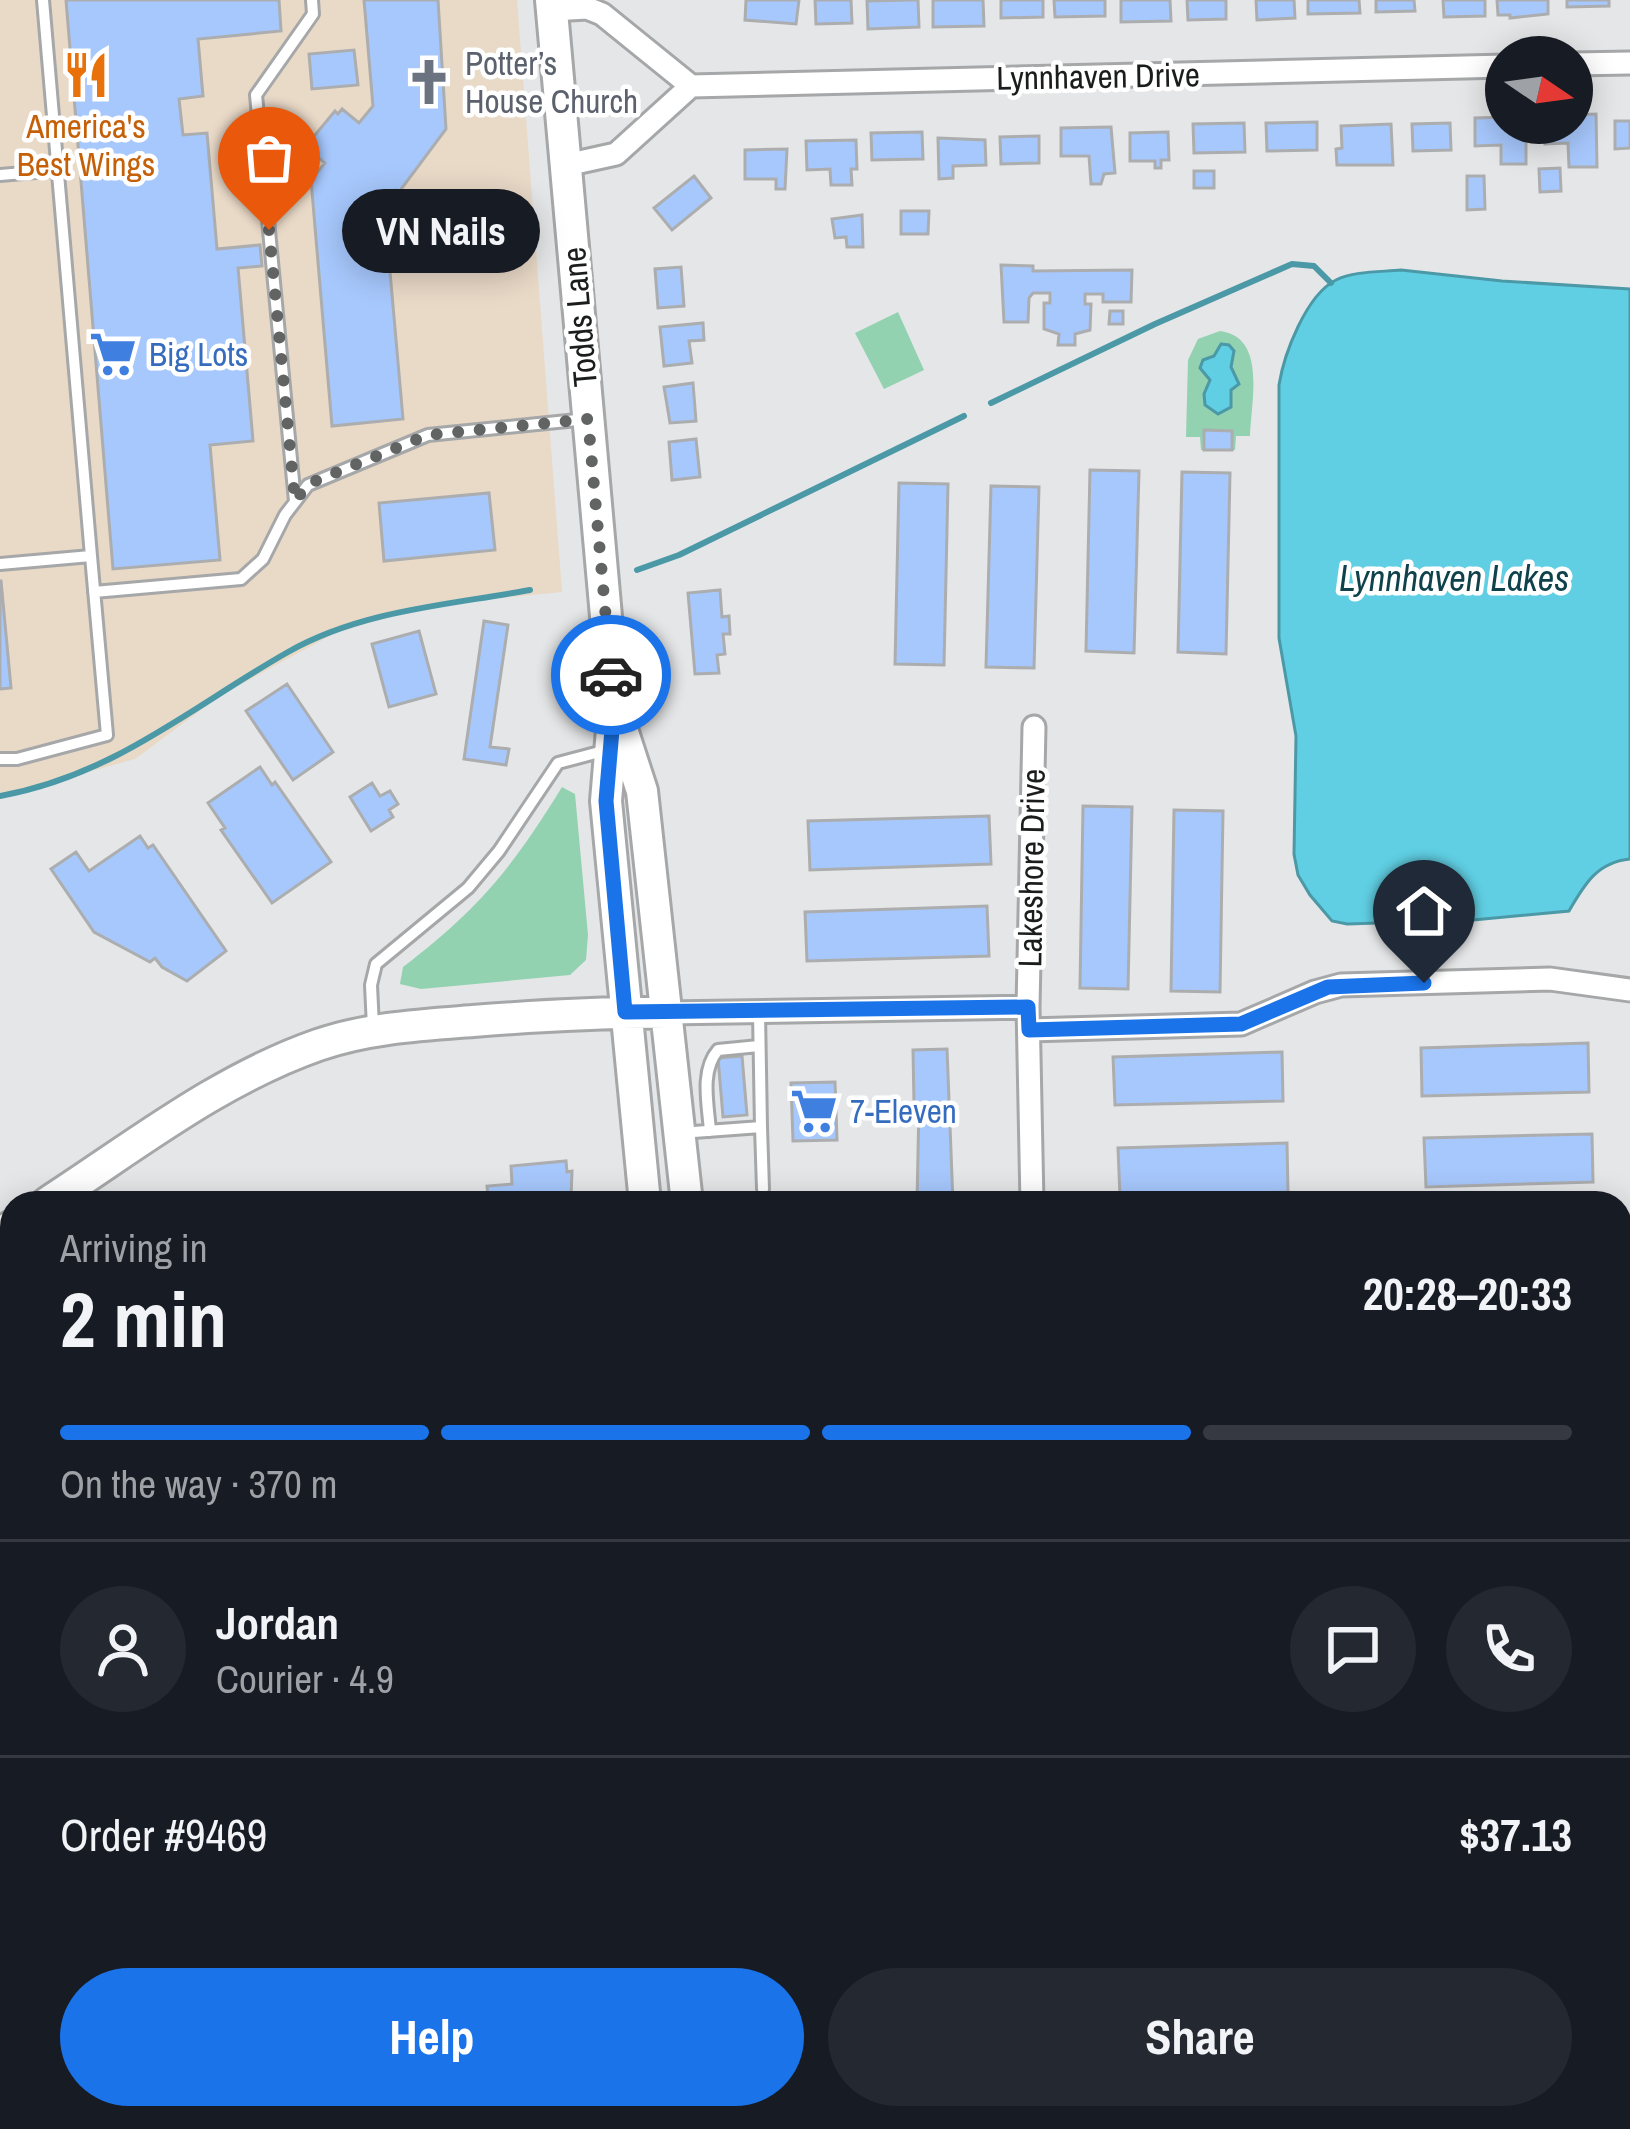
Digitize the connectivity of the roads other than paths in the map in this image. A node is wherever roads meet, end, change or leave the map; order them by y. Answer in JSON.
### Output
{"nodes":[{"id":1,"x":43,"y":0,"type":"edge"},
{"id":2,"x":312,"y":0,"type":"edge"},
{"id":3,"x":552,"y":5,"type":"edge"},
{"id":4,"x":1630,"y":63,"type":"edge"},
{"id":5,"x":1593,"y":64,"type":"edge"},
{"id":6,"x":1485,"y":67,"type":"edge"},
{"id":7,"x":691,"y":86,"type":"junction"},
{"id":8,"x":566,"y":165,"type":"junction"},
{"id":9,"x":58,"y":170,"type":"junction"},
{"id":10,"x":0,"y":175,"type":"edge"},
{"id":11,"x":588,"y":419,"type":"junction"},
{"id":12,"x":295,"y":501,"type":"junction"},
{"id":13,"x":91,"y":556,"type":"junction"},
{"id":14,"x":0,"y":564,"type":"edge"},
{"id":15,"x":94,"y":592,"type":"junction"},
{"id":16,"x":614,"y":706,"type":"junction"},
{"id":17,"x":1034,"y":727,"type":"dead end"},
{"id":18,"x":610,"y":749,"type":"junction"},
{"id":19,"x":0,"y":758,"type":"edge"},
{"id":20,"x":1630,"y":991,"type":"edge"},
{"id":21,"x":1028,"y":1007,"type":"junction"},
{"id":22,"x":625,"y":1012,"type":"junction"},
{"id":23,"x":667,"y":1013,"type":"junction"},
{"id":24,"x":759,"y":1013,"type":"junction"},
{"id":25,"x":1029,"y":1030,"type":"junction"},
{"id":26,"x":373,"y":1032,"type":"junction"},
{"id":27,"x":759,"y":1046,"type":"junction"},
{"id":28,"x":760,"y":1076,"type":"junction"},
{"id":29,"x":744,"y":1083,"type":"dead end"},
{"id":30,"x":721,"y":1094,"type":"dead end"},
{"id":31,"x":708,"y":1100,"type":"junction"},
{"id":32,"x":761,"y":1127,"type":"junction"},
{"id":33,"x":694,"y":1132,"type":"junction"},
{"id":34,"x":763,"y":1190,"type":"dead end"},
{"id":35,"x":65,"y":1191,"type":"edge"},
{"id":36,"x":644,"y":1191,"type":"edge"},
{"id":37,"x":688,"y":1191,"type":"edge"},
{"id":38,"x":1032,"y":1191,"type":"edge"}],
"edges":[{"from":1,"to":9,"type":"lane"},
{"from":2,"to":12,"type":"lane"},
{"from":3,"to":7,"type":"street"},
{"from":3,"to":8,"type":"main road","name":"Todds Lane"},
{"from":4,"to":5,"type":"street"},
{"from":6,"to":7,"type":"street","name":"Lynnhaven Drive"},
{"from":7,"to":8,"type":"street"},
{"from":8,"to":11,"type":"main road","name":"Todds Lane"},
{"from":9,"to":10,"type":"lane"},
{"from":9,"to":13,"type":"lane"},
{"from":11,"to":12,"type":"lane"},
{"from":11,"to":16,"type":"main road","name":"Todds Lane"},
{"from":12,"to":15,"type":"lane"},
{"from":13,"to":14,"type":"lane"},
{"from":13,"to":15,"type":"lane"},
{"from":15,"to":19,"type":"lane"},
{"from":16,"to":18,"type":"main road","name":"Todds Lane"},
{"from":16,"to":23,"type":"main road","name":"Todds Lane"},
{"from":17,"to":21,"type":"street","name":"Lakeshore Drive"},
{"from":18,"to":22,"type":"main road","name":"Todds Lane"},
{"from":18,"to":26,"type":"lane"},
{"from":20,"to":25,"type":"street"},
{"from":21,"to":24,"type":"street","name":"Lakeshore Drive"},
{"from":21,"to":25,"type":"street"},
{"from":22,"to":23,"type":"main road"},
{"from":22,"to":26,"type":"main road"},
{"from":22,"to":36,"type":"main road","name":"Todds Lane"},
{"from":23,"to":24,"type":"street","name":"Lakeshore Drive"},
{"from":23,"to":33,"type":"main road","name":"Todds Lane"},
{"from":24,"to":27,"type":"lane"},
{"from":25,"to":38,"type":"street"},
{"from":26,"to":35,"type":"main road"},
{"from":27,"to":28,"type":"lane"},
{"from":27,"to":31,"type":"lane"},
{"from":28,"to":29,"type":"lane"},
{"from":28,"to":32,"type":"lane"},
{"from":30,"to":31,"type":"lane"},
{"from":31,"to":33,"type":"lane"},
{"from":32,"to":33,"type":"lane"},
{"from":32,"to":34,"type":"lane"},
{"from":33,"to":37,"type":"main road","name":"Todds Lane"}]}
